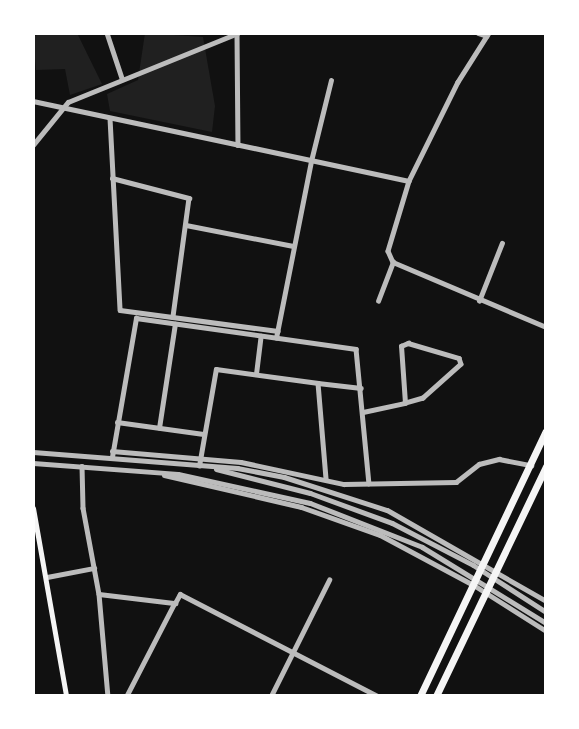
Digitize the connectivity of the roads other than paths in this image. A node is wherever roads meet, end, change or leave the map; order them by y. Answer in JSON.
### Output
{"nodes":[{"id":1,"x":107,"y":33,"type":"edge"},
{"id":2,"x":478,"y":33,"type":"edge"},
{"id":3,"x":237,"y":34,"type":"edge"},
{"id":4,"x":488,"y":35,"type":"edge"},
{"id":5,"x":122,"y":79,"type":"junction"},
{"id":6,"x":331,"y":80,"type":"dead end"},
{"id":7,"x":33,"y":101,"type":"edge"},
{"id":8,"x":61,"y":108,"type":"junction"},
{"id":9,"x":110,"y":118,"type":"junction"},
{"id":10,"x":33,"y":145,"type":"edge"},
{"id":11,"x":238,"y":145,"type":"junction"},
{"id":12,"x":311,"y":161,"type":"junction"},
{"id":13,"x":112,"y":178,"type":"junction"},
{"id":14,"x":409,"y":181,"type":"junction"},
{"id":15,"x":186,"y":225,"type":"junction"},
{"id":16,"x":502,"y":243,"type":"dead end"},
{"id":17,"x":293,"y":246,"type":"junction"},
{"id":18,"x":393,"y":262,"type":"junction"},
{"id":19,"x":379,"y":300,"type":"dead end"},
{"id":20,"x":479,"y":301,"type":"junction"},
{"id":21,"x":173,"y":317,"type":"junction"},
{"id":22,"x":175,"y":324,"type":"junction"},
{"id":23,"x":546,"y":327,"type":"edge"},
{"id":24,"x":278,"y":331,"type":"junction"},
{"id":25,"x":261,"y":336,"type":"junction"},
{"id":26,"x":276,"y":338,"type":"junction"},
{"id":27,"x":256,"y":374,"type":"junction"},
{"id":28,"x":318,"y":383,"type":"junction"},
{"id":29,"x":361,"y":388,"type":"junction"},
{"id":30,"x":405,"y":403,"type":"junction"},
{"id":31,"x":363,"y":412,"type":"junction"},
{"id":32,"x":117,"y":422,"type":"junction"},
{"id":33,"x":159,"y":428,"type":"junction"},
{"id":34,"x":546,"y":431,"type":"edge"},
{"id":35,"x":203,"y":434,"type":"junction"},
{"id":36,"x":33,"y":452,"type":"edge"},
{"id":37,"x":112,"y":454,"type":"junction"},
{"id":38,"x":199,"y":462,"type":"junction"},
{"id":39,"x":33,"y":463,"type":"edge"},
{"id":40,"x":82,"y":466,"type":"junction"},
{"id":41,"x":532,"y":466,"type":"junction"},
{"id":42,"x":546,"y":466,"type":"edge"},
{"id":43,"x":151,"y":471,"type":"junction"},
{"id":44,"x":326,"y":479,"type":"junction"},
{"id":45,"x":369,"y":484,"type":"junction"},
{"id":46,"x":33,"y":508,"type":"edge"},
{"id":47,"x":486,"y":563,"type":"junction"},
{"id":48,"x":94,"y":568,"type":"junction"},
{"id":49,"x":499,"y":570,"type":"junction"},
{"id":50,"x":47,"y":577,"type":"junction"},
{"id":51,"x":329,"y":580,"type":"dead end"},
{"id":52,"x":475,"y":586,"type":"junction"},
{"id":53,"x":488,"y":593,"type":"junction"},
{"id":54,"x":99,"y":594,"type":"junction"},
{"id":55,"x":546,"y":601,"type":"edge"},
{"id":56,"x":175,"y":603,"type":"junction"},
{"id":57,"x":546,"y":612,"type":"edge"},
{"id":58,"x":546,"y":623,"type":"edge"},
{"id":59,"x":546,"y":631,"type":"edge"},
{"id":60,"x":293,"y":652,"type":"junction"},
{"id":61,"x":66,"y":696,"type":"edge"},
{"id":62,"x":108,"y":696,"type":"edge"},
{"id":63,"x":127,"y":696,"type":"edge"},
{"id":64,"x":271,"y":696,"type":"edge"},
{"id":65,"x":378,"y":696,"type":"edge"},
{"id":66,"x":420,"y":696,"type":"edge"},
{"id":67,"x":436,"y":696,"type":"edge"}],
"edges":[{"from":1,"to":5,"type":"street"},
{"from":2,"to":4,"type":"street"},
{"from":3,"to":5,"type":"street"},
{"from":3,"to":11,"type":"street"},
{"from":4,"to":14,"type":"street"},
{"from":5,"to":8,"type":"street"},
{"from":6,"to":12,"type":"street"},
{"from":7,"to":8,"type":"street"},
{"from":8,"to":9,"type":"street"},
{"from":8,"to":10,"type":"street"},
{"from":9,"to":11,"type":"street"},
{"from":9,"to":13,"type":"street"},
{"from":11,"to":12,"type":"street"},
{"from":12,"to":14,"type":"street"},
{"from":12,"to":17,"type":"street"},
{"from":13,"to":15,"type":"street"},
{"from":13,"to":21,"type":"street"},
{"from":14,"to":18,"type":"street"},
{"from":15,"to":17,"type":"street"},
{"from":15,"to":21,"type":"street"},
{"from":16,"to":20,"type":"street"},
{"from":17,"to":24,"type":"street"},
{"from":18,"to":19,"type":"street"},
{"from":18,"to":20,"type":"street"},
{"from":20,"to":23,"type":"street"},
{"from":21,"to":24,"type":"street"},
{"from":22,"to":25,"type":"street"},
{"from":22,"to":32,"type":"street"},
{"from":22,"to":33,"type":"street"},
{"from":24,"to":26,"type":"street"},
{"from":25,"to":26,"type":"street"},
{"from":25,"to":27,"type":"street"},
{"from":26,"to":29,"type":"street"},
{"from":27,"to":28,"type":"street"},
{"from":27,"to":35,"type":"street"},
{"from":28,"to":29,"type":"street"},
{"from":28,"to":44,"type":"street"},
{"from":29,"to":31,"type":"street"},
{"from":30,"to":30,"type":"street"},
{"from":30,"to":31,"type":"street"},
{"from":31,"to":45,"type":"street"},
{"from":32,"to":33,"type":"street"},
{"from":32,"to":37,"type":"street"},
{"from":33,"to":35,"type":"street"},
{"from":34,"to":41,"type":"highway"},
{"from":35,"to":38,"type":"street"},
{"from":36,"to":37,"type":"street"},
{"from":37,"to":38,"type":"street"},
{"from":38,"to":44,"type":"street"},
{"from":38,"to":47,"type":"street"},
{"from":38,"to":57,"type":"street"},
{"from":39,"to":40,"type":"street"},
{"from":40,"to":43,"type":"street"},
{"from":40,"to":48,"type":"street"},
{"from":41,"to":45,"type":"street"},
{"from":41,"to":47,"type":"highway"},
{"from":42,"to":49,"type":"highway"},
{"from":43,"to":52,"type":"street"},
{"from":43,"to":58,"type":"street"},
{"from":44,"to":45,"type":"street"},
{"from":46,"to":50,"type":"main road"},
{"from":47,"to":49,"type":"street"},
{"from":47,"to":52,"type":"highway"},
{"from":48,"to":50,"type":"street"},
{"from":48,"to":54,"type":"street"},
{"from":49,"to":53,"type":"highway"},
{"from":49,"to":55,"type":"street"},
{"from":50,"to":61,"type":"main road"},
{"from":51,"to":60,"type":"street"},
{"from":52,"to":53,"type":"street"},
{"from":52,"to":66,"type":"highway"},
{"from":53,"to":59,"type":"street"},
{"from":53,"to":67,"type":"highway"},
{"from":54,"to":56,"type":"street"},
{"from":54,"to":62,"type":"street"},
{"from":56,"to":60,"type":"street"},
{"from":56,"to":63,"type":"street"},
{"from":60,"to":64,"type":"street"},
{"from":60,"to":65,"type":"street"}]}
